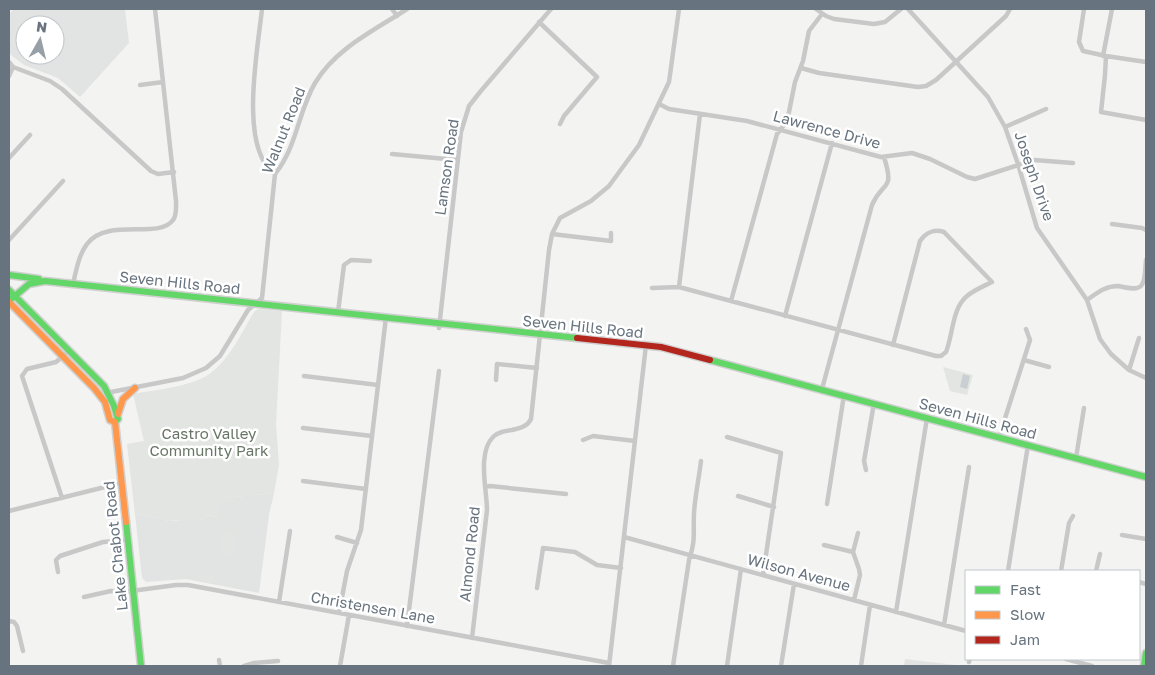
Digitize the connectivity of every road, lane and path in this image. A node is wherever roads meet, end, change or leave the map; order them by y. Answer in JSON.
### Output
{"nodes":[{"id":1,"x":155,"y":9,"type":"edge"},
{"id":2,"x":262,"y":9,"type":"edge"},
{"id":3,"x":392,"y":9,"type":"edge"},
{"id":4,"x":408,"y":9,"type":"edge"},
{"id":5,"x":551,"y":9,"type":"edge"},
{"id":6,"x":678,"y":9,"type":"edge"},
{"id":7,"x":816,"y":9,"type":"edge"},
{"id":8,"x":901,"y":9,"type":"edge"},
{"id":9,"x":908,"y":9,"type":"edge"},
{"id":10,"x":1010,"y":9,"type":"edge"},
{"id":11,"x":1084,"y":9,"type":"edge"},
{"id":12,"x":1112,"y":9,"type":"edge"},
{"id":13,"x":822,"y":14,"type":"junction"},
{"id":14,"x":396,"y":16,"type":"junction"},
{"id":15,"x":539,"y":22,"type":"junction"},
{"id":16,"x":1104,"y":56,"type":"junction"},
{"id":17,"x":956,"y":61,"type":"junction"},
{"id":18,"x":9,"y":62,"type":"edge"},
{"id":19,"x":1146,"y":62,"type":"edge"},
{"id":20,"x":13,"y":67,"type":"junction"},
{"id":21,"x":800,"y":68,"type":"junction"},
{"id":22,"x":9,"y":76,"type":"edge"},
{"id":23,"x":163,"y":82,"type":"junction"},
{"id":24,"x":140,"y":85,"type":"dead end"},
{"id":25,"x":658,"y":104,"type":"junction"},
{"id":26,"x":1046,"y":109,"type":"dead end"},
{"id":27,"x":700,"y":114,"type":"junction"},
{"id":28,"x":1146,"y":120,"type":"edge"},
{"id":29,"x":560,"y":124,"type":"dead end"},
{"id":30,"x":1005,"y":127,"type":"junction"},
{"id":31,"x":780,"y":130,"type":"junction"},
{"id":32,"x":30,"y":135,"type":"dead end"},
{"id":33,"x":832,"y":143,"type":"junction"},
{"id":34,"x":392,"y":154,"type":"dead end"},
{"id":35,"x":9,"y":158,"type":"edge"},
{"id":36,"x":884,"y":158,"type":"junction"},
{"id":37,"x":457,"y":160,"type":"junction"},
{"id":38,"x":1073,"y":163,"type":"dead end"},
{"id":39,"x":1018,"y":164,"type":"junction"},
{"id":40,"x":174,"y":172,"type":"junction"},
{"id":41,"x":275,"y":174,"type":"junction"},
{"id":42,"x":63,"y":181,"type":"dead end"},
{"id":43,"x":1112,"y":224,"type":"dead end"},
{"id":44,"x":1146,"y":230,"type":"edge"},
{"id":45,"x":611,"y":233,"type":"dead end"},
{"id":46,"x":552,"y":234,"type":"junction"},
{"id":47,"x":9,"y":240,"type":"edge"},
{"id":48,"x":1146,"y":260,"type":"edge"},
{"id":49,"x":370,"y":261,"type":"dead end"},
{"id":50,"x":9,"y":275,"type":"edge"},
{"id":51,"x":45,"y":281,"type":"junction"},
{"id":52,"x":73,"y":284,"type":"junction"},
{"id":53,"x":679,"y":287,"type":"junction"},
{"id":54,"x":652,"y":288,"type":"dead end"},
{"id":55,"x":9,"y":290,"type":"edge"},
{"id":56,"x":14,"y":296,"type":"junction"},
{"id":57,"x":1087,"y":300,"type":"junction"},
{"id":58,"x":9,"y":302,"type":"edge"},
{"id":59,"x":731,"y":302,"type":"junction"},
{"id":60,"x":257,"y":303,"type":"junction"},
{"id":61,"x":338,"y":312,"type":"junction"},
{"id":62,"x":786,"y":316,"type":"junction"},
{"id":63,"x":386,"y":317,"type":"junction"},
{"id":64,"x":439,"y":325,"type":"junction"},
{"id":65,"x":1026,"y":329,"type":"dead end"},
{"id":66,"x":838,"y":330,"type":"junction"},
{"id":67,"x":540,"y":334,"type":"junction"},
{"id":68,"x":1139,"y":338,"type":"dead end"},
{"id":69,"x":646,"y":345,"type":"junction"},
{"id":70,"x":893,"y":345,"type":"junction"},
{"id":71,"x":69,"y":350,"type":"junction"},
{"id":72,"x":64,"y":356,"type":"junction"},
{"id":73,"x":1024,"y":360,"type":"junction"},
{"id":74,"x":1049,"y":367,"type":"dead end"},
{"id":75,"x":537,"y":368,"type":"junction"},
{"id":76,"x":1129,"y":370,"type":"junction"},
{"id":77,"x":438,"y":371,"type":"dead end"},
{"id":78,"x":304,"y":376,"type":"dead end"},
{"id":79,"x":1146,"y":378,"type":"edge"},
{"id":80,"x":496,"y":380,"type":"dead end"},
{"id":81,"x":378,"y":385,"type":"junction"},
{"id":82,"x":134,"y":388,"type":"junction"},
{"id":83,"x":822,"y":390,"type":"junction"},
{"id":84,"x":108,"y":392,"type":"junction"},
{"id":85,"x":100,"y":395,"type":"junction"},
{"id":86,"x":844,"y":395,"type":"junction"},
{"id":87,"x":874,"y":403,"type":"junction"},
{"id":88,"x":1084,"y":408,"type":"dead end"},
{"id":89,"x":927,"y":418,"type":"junction"},
{"id":90,"x":116,"y":419,"type":"junction"},
{"id":91,"x":303,"y":428,"type":"dead end"},
{"id":92,"x":372,"y":436,"type":"junction"},
{"id":93,"x":727,"y":437,"type":"dead end"},
{"id":94,"x":999,"y":437,"type":"junction"},
{"id":95,"x":583,"y":440,"type":"dead end"},
{"id":96,"x":635,"y":441,"type":"junction"},
{"id":97,"x":1028,"y":445,"type":"junction"},
{"id":98,"x":1076,"y":458,"type":"junction"},
{"id":99,"x":701,"y":461,"type":"dead end"},
{"id":100,"x":969,"y":467,"type":"dead end"},
{"id":101,"x":866,"y":470,"type":"dead end"},
{"id":102,"x":1146,"y":477,"type":"edge"},
{"id":103,"x":303,"y":481,"type":"dead end"},
{"id":104,"x":121,"y":483,"type":"junction"},
{"id":105,"x":485,"y":487,"type":"junction"},
{"id":106,"x":366,"y":489,"type":"junction"},
{"id":107,"x":566,"y":494,"type":"dead end"},
{"id":108,"x":738,"y":496,"type":"dead end"},
{"id":109,"x":62,"y":498,"type":"junction"},
{"id":110,"x":828,"y":504,"type":"dead end"},
{"id":111,"x":774,"y":507,"type":"junction"},
{"id":112,"x":9,"y":511,"type":"edge"},
{"id":113,"x":1073,"y":516,"type":"dead end"},
{"id":114,"x":290,"y":531,"type":"dead end"},
{"id":115,"x":858,"y":533,"type":"dead end"},
{"id":116,"x":1122,"y":535,"type":"dead end"},
{"id":117,"x":338,"y":537,"type":"dead end"},
{"id":118,"x":624,"y":537,"type":"junction"},
{"id":119,"x":1146,"y":539,"type":"edge"},
{"id":120,"x":127,"y":540,"type":"junction"},
{"id":121,"x":357,"y":543,"type":"junction"},
{"id":122,"x":824,"y":545,"type":"dead end"},
{"id":123,"x":853,"y":552,"type":"junction"},
{"id":124,"x":1100,"y":554,"type":"dead end"},
{"id":125,"x":690,"y":555,"type":"junction"},
{"id":126,"x":621,"y":568,"type":"junction"},
{"id":127,"x":741,"y":569,"type":"junction"},
{"id":128,"x":1008,"y":570,"type":"edge"},
{"id":129,"x":1061,"y":570,"type":"edge"},
{"id":130,"x":1096,"y":570,"type":"edge"},
{"id":131,"x":58,"y":572,"type":"dead end"},
{"id":132,"x":763,"y":575,"type":"junction"},
{"id":133,"x":794,"y":584,"type":"junction"},
{"id":134,"x":537,"y":588,"type":"dead end"},
{"id":135,"x":132,"y":590,"type":"junction"},
{"id":136,"x":84,"y":597,"type":"dead end"},
{"id":137,"x":854,"y":600,"type":"junction"},
{"id":138,"x":279,"y":602,"type":"junction"},
{"id":139,"x":870,"y":605,"type":"junction"},
{"id":140,"x":896,"y":612,"type":"junction"},
{"id":141,"x":339,"y":613,"type":"junction"},
{"id":142,"x":349,"y":615,"type":"junction"},
{"id":143,"x":9,"y":621,"type":"edge"},
{"id":144,"x":944,"y":625,"type":"junction"},
{"id":145,"x":407,"y":626,"type":"junction"},
{"id":146,"x":965,"y":631,"type":"edge"},
{"id":147,"x":472,"y":638,"type":"junction"},
{"id":148,"x":23,"y":651,"type":"dead end"},
{"id":149,"x":1146,"y":653,"type":"edge"},
{"id":150,"x":219,"y":660,"type":"dead end"},
{"id":151,"x":1070,"y":660,"type":"edge"},
{"id":152,"x":278,"y":661,"type":"dead end"},
{"id":153,"x":609,"y":664,"type":"edge"},
{"id":154,"x":141,"y":666,"type":"edge"},
{"id":155,"x":220,"y":666,"type":"edge"},
{"id":156,"x":244,"y":666,"type":"edge"},
{"id":157,"x":340,"y":666,"type":"edge"},
{"id":158,"x":673,"y":666,"type":"edge"},
{"id":159,"x":727,"y":666,"type":"edge"},
{"id":160,"x":781,"y":666,"type":"edge"},
{"id":161,"x":861,"y":666,"type":"edge"},
{"id":162,"x":1092,"y":666,"type":"edge"},
{"id":163,"x":1144,"y":666,"type":"edge"}],
"edges":[{"from":1,"to":23,"type":"street"},
{"from":2,"to":41,"type":"street"},
{"from":3,"to":14,"type":"street"},
{"from":4,"to":14,"type":"street","name":"Walnut Road"},
{"from":5,"to":15,"type":"street","name":"Lamson Road"},
{"from":6,"to":25,"type":"street","name":"Almond Road"},
{"from":7,"to":13,"type":"street"},
{"from":8,"to":13,"type":"street"},
{"from":9,"to":17,"type":"street","name":"Joseph Drive"},
{"from":10,"to":17,"type":"street"},
{"from":11,"to":16,"type":"street"},
{"from":12,"to":16,"type":"street"},
{"from":13,"to":21,"type":"street"},
{"from":14,"to":41,"type":"street","name":"Walnut Road"},
{"from":15,"to":29,"type":"street"},
{"from":15,"to":37,"type":"street","name":"Lamson Road"},
{"from":16,"to":19,"type":"street"},
{"from":16,"to":28,"type":"street"},
{"from":17,"to":21,"type":"street"},
{"from":17,"to":30,"type":"street","name":"Joseph Drive"},
{"from":18,"to":20,"type":"street"},
{"from":20,"to":22,"type":"street"},
{"from":20,"to":40,"type":"street"},
{"from":21,"to":31,"type":"street"},
{"from":23,"to":24,"type":"street"},
{"from":23,"to":40,"type":"street"},
{"from":25,"to":27,"type":"street","name":"Lawrence Drive"},
{"from":25,"to":46,"type":"street","name":"Almond Road"},
{"from":26,"to":30,"type":"street"},
{"from":27,"to":31,"type":"street","name":"Lawrence Drive"},
{"from":27,"to":53,"type":"street"},
{"from":30,"to":39,"type":"street","name":"Joseph Drive"},
{"from":31,"to":33,"type":"street","name":"Lawrence Drive"},
{"from":31,"to":59,"type":"street"},
{"from":32,"to":35,"type":"street"},
{"from":33,"to":36,"type":"street","name":"Lawrence Drive"},
{"from":33,"to":62,"type":"street"},
{"from":34,"to":37,"type":"street"},
{"from":36,"to":39,"type":"street","name":"Lawrence Drive"},
{"from":36,"to":66,"type":"street"},
{"from":37,"to":64,"type":"street","name":"Lamson Road"},
{"from":38,"to":39,"type":"street","name":"Lawrence Drive"},
{"from":39,"to":57,"type":"street","name":"Joseph Drive"},
{"from":40,"to":52,"type":"street"},
{"from":41,"to":60,"type":"street","name":"Walnut Road"},
{"from":42,"to":47,"type":"street"},
{"from":43,"to":44,"type":"street"},
{"from":45,"to":46,"type":"street"},
{"from":46,"to":67,"type":"street","name":"Almond Road"},
{"from":48,"to":57,"type":"street"},
{"from":49,"to":61,"type":"street"},
{"from":50,"to":51,"type":"street"},
{"from":51,"to":52,"type":"street","name":"Seven Hills Road"},
{"from":51,"to":56,"type":"street","name":"Seven Hills Road"},
{"from":52,"to":60,"type":"street","name":"Seven Hills Road"},
{"from":53,"to":54,"type":"street"},
{"from":53,"to":59,"type":"street"},
{"from":55,"to":56,"type":"street","name":"Lake Chabot Road"},
{"from":56,"to":58,"type":"street","name":"Seven Hills Road"},
{"from":56,"to":71,"type":"street","name":"Lake Chabot Road"},
{"from":57,"to":76,"type":"street","name":"Joseph Drive"},
{"from":58,"to":72,"type":"street","name":"Lake Chabot Road"},
{"from":59,"to":62,"type":"street"},
{"from":60,"to":61,"type":"street","name":"Seven Hills Road"},
{"from":60,"to":82,"type":"street"},
{"from":61,"to":63,"type":"street","name":"Seven Hills Road"},
{"from":62,"to":66,"type":"street"},
{"from":63,"to":64,"type":"street","name":"Seven Hills Road"},
{"from":63,"to":81,"type":"street"},
{"from":64,"to":67,"type":"street","name":"Seven Hills Road"},
{"from":65,"to":73,"type":"street"},
{"from":66,"to":70,"type":"street"},
{"from":66,"to":83,"type":"street"},
{"from":67,"to":69,"type":"street","name":"Seven Hills Road"},
{"from":67,"to":75,"type":"street","name":"Almond Road"},
{"from":68,"to":76,"type":"street"},
{"from":69,"to":83,"type":"street","name":"Seven Hills Road"},
{"from":69,"to":96,"type":"street"},
{"from":70,"to":70,"type":"street"},
{"from":71,"to":72,"type":"street"},
{"from":71,"to":84,"type":"street","name":"Lake Chabot Road"},
{"from":72,"to":85,"type":"street","name":"Lake Chabot Road"},
{"from":72,"to":109,"type":"street"},
{"from":73,"to":74,"type":"street"},
{"from":73,"to":94,"type":"street"},
{"from":75,"to":80,"type":"street"},
{"from":75,"to":105,"type":"street","name":"Almond Road"},
{"from":76,"to":79,"type":"street","name":"Joseph Drive"},
{"from":77,"to":145,"type":"street"},
{"from":78,"to":81,"type":"street"},
{"from":81,"to":92,"type":"street"},
{"from":82,"to":84,"type":"street"},
{"from":82,"to":90,"type":"street"},
{"from":83,"to":86,"type":"street","name":"Seven Hills Road"},
{"from":84,"to":85,"type":"street"},
{"from":84,"to":90,"type":"street","name":"Lake Chabot Road"},
{"from":85,"to":90,"type":"street","name":"Lake Chabot Road"},
{"from":86,"to":87,"type":"street","name":"Seven Hills Road"},
{"from":86,"to":110,"type":"street"},
{"from":87,"to":89,"type":"street","name":"Seven Hills Road"},
{"from":87,"to":101,"type":"street"},
{"from":88,"to":98,"type":"street"},
{"from":89,"to":94,"type":"street","name":"Seven Hills Road"},
{"from":89,"to":140,"type":"street"},
{"from":90,"to":104,"type":"street","name":"Lake Chabot Road"},
{"from":91,"to":92,"type":"street"},
{"from":92,"to":106,"type":"street"},
{"from":93,"to":111,"type":"street"},
{"from":94,"to":97,"type":"street","name":"Seven Hills Road"},
{"from":95,"to":96,"type":"street"},
{"from":96,"to":118,"type":"street"},
{"from":97,"to":98,"type":"street","name":"Seven Hills Road"},
{"from":97,"to":128,"type":"street"},
{"from":98,"to":102,"type":"street","name":"Seven Hills Road"},
{"from":99,"to":125,"type":"street"},
{"from":100,"to":144,"type":"street"},
{"from":103,"to":106,"type":"street"},
{"from":104,"to":109,"type":"street"},
{"from":104,"to":120,"type":"street","name":"Lake Chabot Road"},
{"from":105,"to":107,"type":"street"},
{"from":105,"to":147,"type":"street","name":"Almond Road"},
{"from":106,"to":121,"type":"street"},
{"from":108,"to":111,"type":"street"},
{"from":109,"to":112,"type":"street"},
{"from":111,"to":132,"type":"street"},
{"from":113,"to":129,"type":"street"},
{"from":114,"to":138,"type":"street"},
{"from":115,"to":123,"type":"street"},
{"from":116,"to":119,"type":"street"},
{"from":117,"to":121,"type":"street"},
{"from":118,"to":125,"type":"street","name":"Wilson Avenue"},
{"from":118,"to":126,"type":"street"},
{"from":120,"to":131,"type":"street"},
{"from":120,"to":135,"type":"street","name":"Lake Chabot Road"},
{"from":121,"to":141,"type":"street"},
{"from":122,"to":123,"type":"street"},
{"from":123,"to":137,"type":"street"},
{"from":124,"to":130,"type":"street"},
{"from":125,"to":127,"type":"street","name":"Wilson Avenue"},
{"from":125,"to":158,"type":"street"},
{"from":126,"to":134,"type":"street"},
{"from":126,"to":153,"type":"street"},
{"from":127,"to":132,"type":"street","name":"Wilson Avenue"},
{"from":127,"to":159,"type":"street"},
{"from":132,"to":133,"type":"street","name":"Wilson Avenue"},
{"from":133,"to":137,"type":"street","name":"Wilson Avenue"},
{"from":133,"to":160,"type":"street"},
{"from":135,"to":136,"type":"street","name":"Christensen Lane"},
{"from":135,"to":138,"type":"street","name":"Christensen Lane"},
{"from":135,"to":154,"type":"street","name":"Lake Chabot Road"},
{"from":137,"to":139,"type":"street","name":"Wilson Avenue"},
{"from":138,"to":141,"type":"street","name":"Christensen Lane"},
{"from":139,"to":140,"type":"street","name":"Wilson Avenue"},
{"from":139,"to":161,"type":"street"},
{"from":140,"to":144,"type":"street","name":"Wilson Avenue"},
{"from":141,"to":142,"type":"street","name":"Christensen Lane"},
{"from":142,"to":145,"type":"street","name":"Christensen Lane"},
{"from":142,"to":157,"type":"street"},
{"from":143,"to":148,"type":"street"},
{"from":144,"to":146,"type":"street","name":"Wilson Avenue"},
{"from":145,"to":147,"type":"street","name":"Christensen Lane"},
{"from":147,"to":153,"type":"street","name":"Christensen Lane"},
{"from":149,"to":163,"type":"street"},
{"from":150,"to":155,"type":"street"},
{"from":151,"to":162,"type":"street"},
{"from":152,"to":156,"type":"street"}]}
